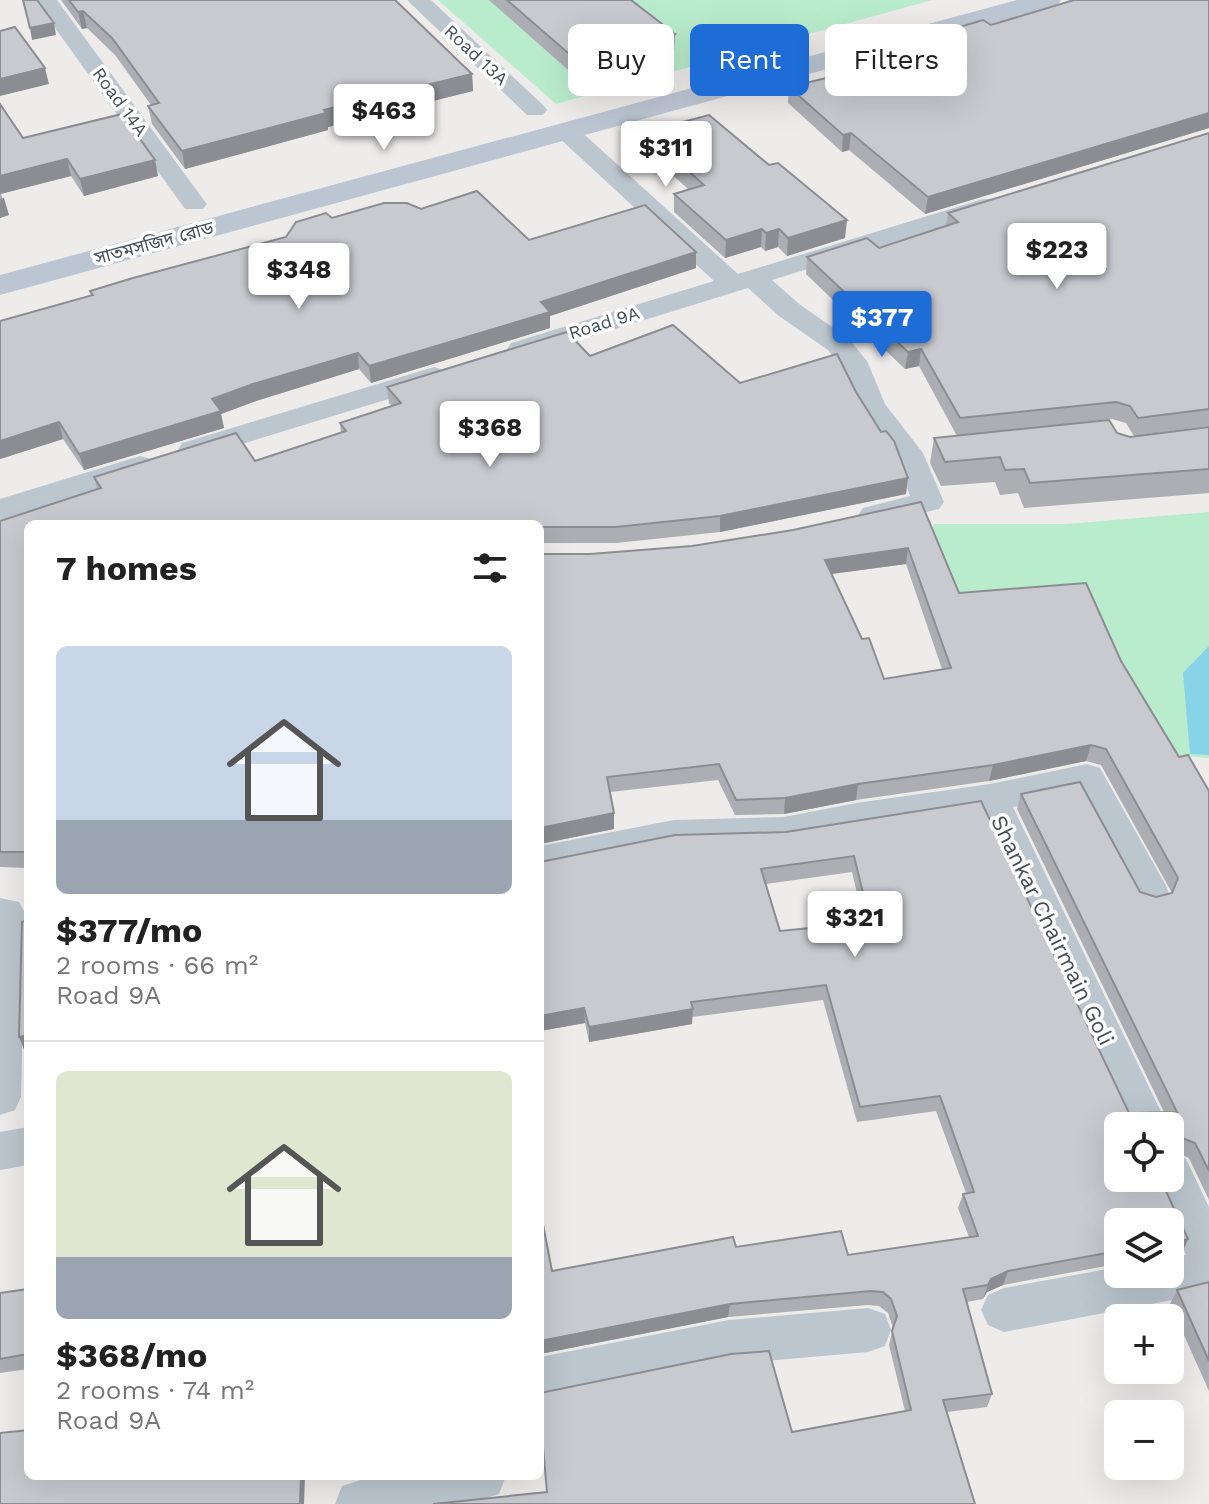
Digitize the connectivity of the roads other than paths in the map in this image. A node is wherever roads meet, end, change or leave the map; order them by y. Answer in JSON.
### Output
{"nodes":[{"id":1,"x":46,"y":0,"type":"edge"},
{"id":2,"x":418,"y":0,"type":"edge"},
{"id":3,"x":950,"y":0,"type":"edge"},
{"id":4,"x":1048,"y":0,"type":"edge"},
{"id":5,"x":809,"y":38,"type":"edge"},
{"id":6,"x":809,"y":66,"type":"edge"},
{"id":7,"x":690,"y":69,"type":"edge"},
{"id":8,"x":697,"y":96,"type":"edge"},
{"id":9,"x":535,"y":110,"type":"junction"},
{"id":10,"x":566,"y":131,"type":"junction"},
{"id":11,"x":1012,"y":198,"type":"edge"},
{"id":12,"x":194,"y":204,"type":"junction"},
{"id":13,"x":0,"y":256,"type":"edge"},
{"id":14,"x":743,"y":281,"type":"junction"},
{"id":15,"x":0,"y":285,"type":"edge"},
{"id":16,"x":488,"y":359,"type":"edge"},
{"id":17,"x":458,"y":368,"type":"edge"},
{"id":18,"x":0,"y":510,"type":"edge"},
{"id":19,"x":841,"y":522,"type":"edge"},
{"id":20,"x":990,"y":798,"type":"junction"},
{"id":21,"x":544,"y":860,"type":"edge"},
{"id":22,"x":1151,"y":895,"type":"edge"},
{"id":23,"x":11,"y":911,"type":"edge"},
{"id":24,"x":0,"y":1097,"type":"edge"},
{"id":25,"x":1140,"y":1112,"type":"edge"},
{"id":26,"x":24,"y":1147,"type":"edge"},
{"id":27,"x":0,"y":1151,"type":"edge"},
{"id":28,"x":1179,"y":1192,"type":"edge"},
{"id":29,"x":1209,"y":1254,"type":"edge"},
{"id":30,"x":1209,"y":1272,"type":"edge"},
{"id":31,"x":1004,"y":1310,"type":"dead end"},
{"id":32,"x":868,"y":1330,"type":"dead end"},
{"id":33,"x":544,"y":1379,"type":"edge"},
{"id":34,"x":464,"y":1480,"type":"edge"},
{"id":35,"x":360,"y":1504,"type":"edge"}],
"edges":[{"from":1,"to":12,"type":"street","name":"Road 14A"},
{"from":2,"to":9,"type":"street","name":"Road 13A"},
{"from":3,"to":5,"type":"main road","name":"সাতমসজিদ রোড"},
{"from":4,"to":6,"type":"main road","name":"সাতমসজিদ রোড"},
{"from":7,"to":9,"type":"main road","name":"সাতমসজিদ রোড"},
{"from":8,"to":10,"type":"main road","name":"সাতমসজিদ রোড"},
{"from":9,"to":12,"type":"main road","name":"সাতমসজিদ রোড"},
{"from":10,"to":14,"type":"street"},
{"from":10,"to":15,"type":"main road","name":"সাতমসজিদ রোড"},
{"from":11,"to":14,"type":"street","name":"Road 9A"},
{"from":12,"to":13,"type":"main road","name":"সাতমসজিদ রোড"},
{"from":14,"to":16,"type":"street","name":"Road 9A"},
{"from":14,"to":19,"type":"street"},
{"from":17,"to":18,"type":"street"},
{"from":20,"to":21,"type":"street","name":"Shankar Chairmain Goli"},
{"from":20,"to":22,"type":"street"},
{"from":20,"to":25,"type":"street","name":"Shankar Chairmain Goli"},
{"from":23,"to":24,"type":"street"},
{"from":26,"to":27,"type":"street"},
{"from":28,"to":29,"type":"street"},
{"from":30,"to":31,"type":"street"},
{"from":32,"to":33,"type":"street"},
{"from":34,"to":35,"type":"street"}]}
